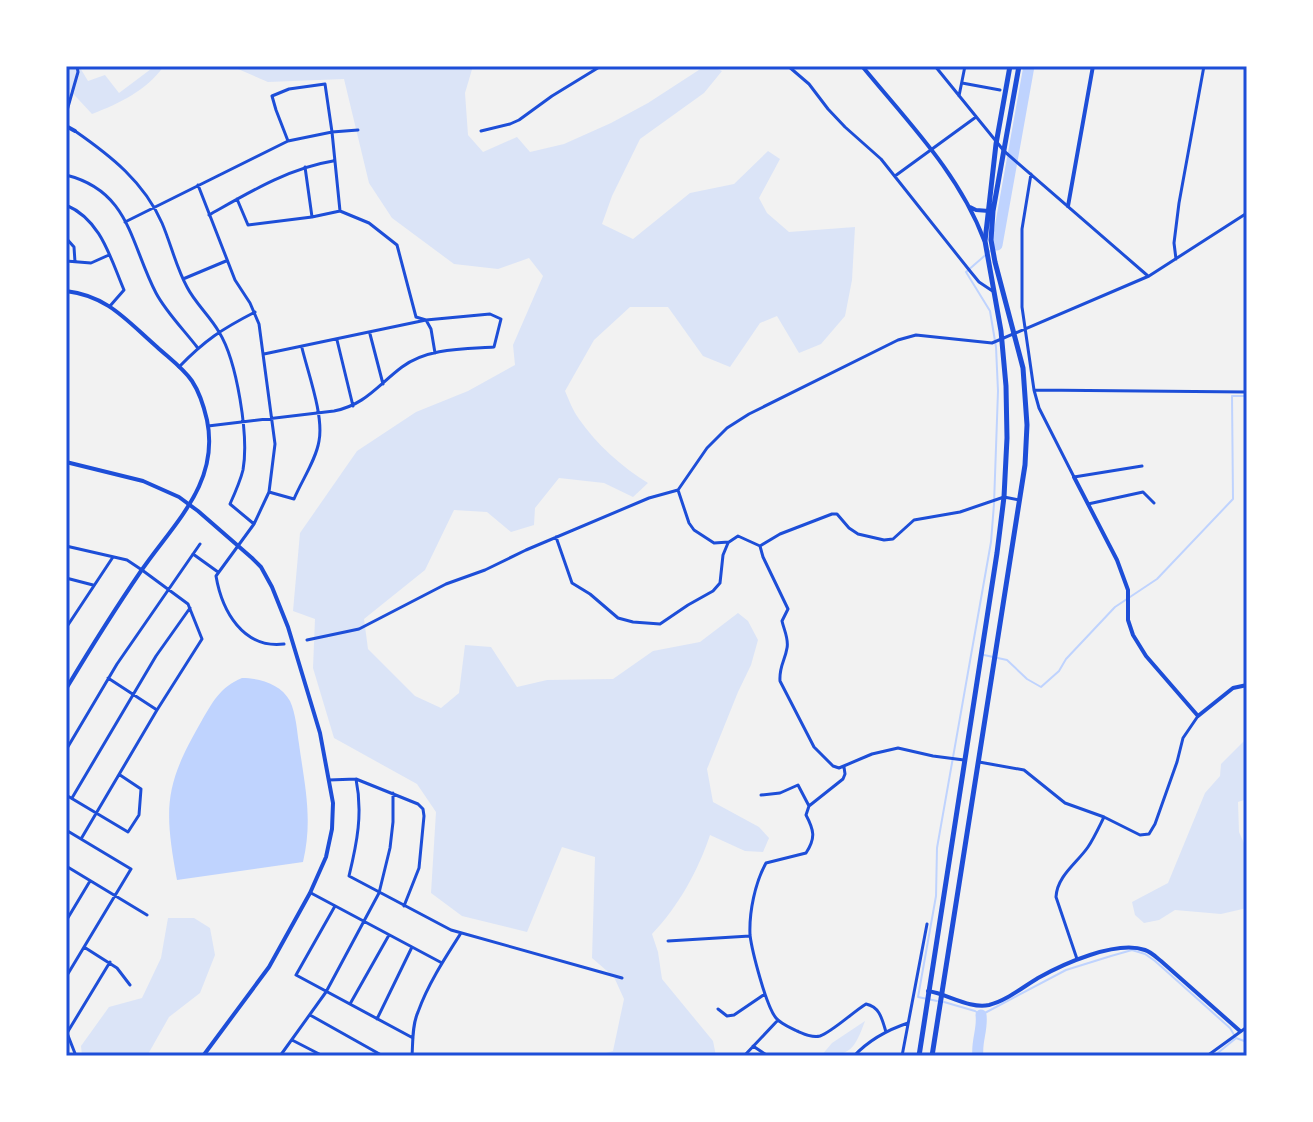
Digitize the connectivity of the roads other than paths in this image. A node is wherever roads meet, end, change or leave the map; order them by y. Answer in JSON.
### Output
{"nodes":[{"id":1,"x":77,"y":66,"type":"edge"},
{"id":2,"x":601,"y":66,"type":"edge"},
{"id":3,"x":788,"y":66,"type":"edge"},
{"id":4,"x":862,"y":66,"type":"edge"},
{"id":5,"x":935,"y":66,"type":"edge"},
{"id":6,"x":965,"y":66,"type":"edge"},
{"id":7,"x":1010,"y":66,"type":"edge"},
{"id":8,"x":1019,"y":66,"type":"edge"},
{"id":9,"x":1093,"y":66,"type":"edge"},
{"id":10,"x":1204,"y":66,"type":"edge"},
{"id":11,"x":962,"y":83,"type":"junction"},
{"id":12,"x":1000,"y":90,"type":"dead end"},
{"id":13,"x":959,"y":96,"type":"junction"},
{"id":14,"x":66,"y":114,"type":"edge"},
{"id":15,"x":976,"y":117,"type":"junction"},
{"id":16,"x":66,"y":126,"type":"edge"},
{"id":17,"x":358,"y":130,"type":"dead end"},
{"id":18,"x":75,"y":131,"type":"joint"},
{"id":19,"x":481,"y":131,"type":"dead end"},
{"id":20,"x":332,"y":132,"type":"junction"},
{"id":21,"x":288,"y":141,"type":"junction"},
{"id":22,"x":996,"y":144,"type":"junction"},
{"id":23,"x":932,"y":150,"type":"junction"},
{"id":24,"x":1004,"y":151,"type":"junction"},
{"id":25,"x":335,"y":161,"type":"junction"},
{"id":26,"x":305,"y":167,"type":"junction"},
{"id":27,"x":1031,"y":174,"type":"junction"},
{"id":28,"x":66,"y":175,"type":"edge"},
{"id":29,"x":895,"y":176,"type":"junction"},
{"id":30,"x":198,"y":185,"type":"junction"},
{"id":31,"x":237,"y":199,"type":"junction"},
{"id":32,"x":66,"y":205,"type":"edge"},
{"id":33,"x":968,"y":206,"type":"junction"},
{"id":34,"x":1068,"y":206,"type":"junction"},
{"id":35,"x":154,"y":207,"type":"junction"},
{"id":36,"x":340,"y":211,"type":"junction"},
{"id":37,"x":990,"y":211,"type":"junction"},
{"id":38,"x":1247,"y":213,"type":"edge"},
{"id":39,"x":209,"y":215,"type":"junction"},
{"id":40,"x":312,"y":217,"type":"junction"},
{"id":41,"x":125,"y":222,"type":"junction"},
{"id":42,"x":66,"y":238,"type":"edge"},
{"id":43,"x":985,"y":241,"type":"junction"},
{"id":44,"x":109,"y":255,"type":"junction"},
{"id":45,"x":1176,"y":259,"type":"junction"},
{"id":46,"x":66,"y":261,"type":"edge"},
{"id":47,"x":226,"y":261,"type":"junction"},
{"id":48,"x":75,"y":262,"type":"junction"},
{"id":49,"x":1149,"y":276,"type":"junction"},
{"id":50,"x":183,"y":279,"type":"junction"},
{"id":51,"x":66,"y":291,"type":"edge"},
{"id":52,"x":994,"y":292,"type":"junction"},
{"id":53,"x":110,"y":306,"type":"junction"},
{"id":54,"x":255,"y":312,"type":"junction"},
{"id":55,"x":426,"y":320,"type":"junction"},
{"id":56,"x":1027,"y":329,"type":"junction"},
{"id":57,"x":219,"y":331,"type":"junction"},
{"id":58,"x":370,"y":333,"type":"junction"},
{"id":59,"x":1015,"y":334,"type":"junction"},
{"id":60,"x":1002,"y":339,"type":"junction"},
{"id":61,"x":337,"y":340,"type":"junction"},
{"id":62,"x":197,"y":347,"type":"junction"},
{"id":63,"x":301,"y":347,"type":"junction"},
{"id":64,"x":435,"y":353,"type":"junction"},
{"id":65,"x":264,"y":354,"type":"junction"},
{"id":66,"x":179,"y":367,"type":"junction"},
{"id":67,"x":383,"y":384,"type":"junction"},
{"id":68,"x":1034,"y":390,"type":"junction"},
{"id":69,"x":1247,"y":392,"type":"edge"},
{"id":70,"x":353,"y":406,"type":"junction"},
{"id":71,"x":318,"y":413,"type":"junction"},
{"id":72,"x":272,"y":419,"type":"junction"},
{"id":73,"x":242,"y":423,"type":"junction"},
{"id":74,"x":208,"y":426,"type":"junction"},
{"id":75,"x":66,"y":462,"type":"edge"},
{"id":76,"x":1142,"y":466,"type":"dead end"},
{"id":77,"x":1074,"y":477,"type":"junction"},
{"id":78,"x":678,"y":490,"type":"junction"},
{"id":79,"x":269,"y":492,"type":"junction"},
{"id":80,"x":1004,"y":497,"type":"junction"},
{"id":81,"x":1019,"y":500,"type":"junction"},
{"id":82,"x":1154,"y":503,"type":"dead end"},
{"id":83,"x":189,"y":504,"type":"junction"},
{"id":84,"x":1088,"y":504,"type":"junction"},
{"id":85,"x":254,"y":524,"type":"junction"},
{"id":86,"x":556,"y":537,"type":"junction"},
{"id":87,"x":729,"y":542,"type":"junction"},
{"id":88,"x":200,"y":544,"type":"dead end"},
{"id":89,"x":66,"y":546,"type":"edge"},
{"id":90,"x":240,"y":546,"type":"junction"},
{"id":91,"x":760,"y":546,"type":"junction"},
{"id":92,"x":193,"y":554,"type":"junction"},
{"id":93,"x":113,"y":557,"type":"junction"},
{"id":94,"x":142,"y":570,"type":"junction"},
{"id":95,"x":218,"y":572,"type":"junction"},
{"id":96,"x":66,"y":578,"type":"edge"},
{"id":97,"x":93,"y":585,"type":"junction"},
{"id":98,"x":168,"y":588,"type":"junction"},
{"id":99,"x":190,"y":608,"type":"junction"},
{"id":100,"x":66,"y":628,"type":"edge"},
{"id":101,"x":307,"y":640,"type":"dead end"},
{"id":102,"x":284,"y":644,"type":"dead end"},
{"id":103,"x":108,"y":678,"type":"junction"},
{"id":104,"x":1247,"y":685,"type":"edge"},
{"id":105,"x":66,"y":689,"type":"edge"},
{"id":106,"x":133,"y":695,"type":"junction"},
{"id":107,"x":157,"y":710,"type":"junction"},
{"id":108,"x":1198,"y":716,"type":"junction"},
{"id":109,"x":66,"y":750,"type":"edge"},
{"id":110,"x":966,"y":760,"type":"junction"},
{"id":111,"x":978,"y":761,"type":"junction"},
{"id":112,"x":844,"y":767,"type":"junction"},
{"id":113,"x":119,"y":775,"type":"junction"},
{"id":114,"x":356,"y":779,"type":"junction"},
{"id":115,"x":329,"y":780,"type":"junction"},
{"id":116,"x":393,"y":793,"type":"junction"},
{"id":117,"x":66,"y":795,"type":"edge"},
{"id":118,"x":761,"y":795,"type":"dead end"},
{"id":119,"x":72,"y":798,"type":"junction"},
{"id":120,"x":809,"y":806,"type":"junction"},
{"id":121,"x":97,"y":813,"type":"junction"},
{"id":122,"x":1104,"y":817,"type":"junction"},
{"id":123,"x":66,"y":830,"type":"edge"},
{"id":124,"x":81,"y":839,"type":"junction"},
{"id":125,"x":66,"y":866,"type":"edge"},
{"id":126,"x":90,"y":881,"type":"junction"},
{"id":127,"x":310,"y":893,"type":"junction"},
{"id":128,"x":379,"y":893,"type":"junction"},
{"id":129,"x":115,"y":896,"type":"junction"},
{"id":130,"x":335,"y":906,"type":"junction"},
{"id":131,"x":404,"y":906,"type":"junction"},
{"id":132,"x":147,"y":915,"type":"dead end"},
{"id":133,"x":66,"y":921,"type":"edge"},
{"id":134,"x":363,"y":921,"type":"junction"},
{"id":135,"x":927,"y":924,"type":"dead end"},
{"id":136,"x":461,"y":933,"type":"junction"},
{"id":137,"x":389,"y":935,"type":"junction"},
{"id":138,"x":750,"y":936,"type":"junction"},
{"id":139,"x":668,"y":941,"type":"dead end"},
{"id":140,"x":84,"y":947,"type":"junction"},
{"id":141,"x":412,"y":947,"type":"junction"},
{"id":142,"x":1077,"y":959,"type":"junction"},
{"id":143,"x":110,"y":962,"type":"junction"},
{"id":144,"x":442,"y":963,"type":"junction"},
{"id":145,"x":66,"y":977,"type":"edge"},
{"id":146,"x":622,"y":978,"type":"dead end"},
{"id":147,"x":130,"y":985,"type":"dead end"},
{"id":148,"x":928,"y":991,"type":"junction"},
{"id":149,"x":326,"y":992,"type":"junction"},
{"id":150,"x":941,"y":993,"type":"junction"},
{"id":151,"x":765,"y":994,"type":"junction"},
{"id":152,"x":350,"y":1004,"type":"junction"},
{"id":153,"x":718,"y":1009,"type":"dead end"},
{"id":154,"x":310,"y":1015,"type":"junction"},
{"id":155,"x":377,"y":1019,"type":"junction"},
{"id":156,"x":778,"y":1020,"type":"junction"},
{"id":157,"x":909,"y":1023,"type":"junction"},
{"id":158,"x":1247,"y":1027,"type":"edge"},
{"id":159,"x":1240,"y":1031,"type":"junction"},
{"id":160,"x":886,"y":1032,"type":"junction"},
{"id":161,"x":413,"y":1038,"type":"junction"},
{"id":162,"x":292,"y":1040,"type":"junction"},
{"id":163,"x":753,"y":1046,"type":"junction"},
{"id":164,"x":76,"y":1056,"type":"edge"},
{"id":165,"x":203,"y":1056,"type":"edge"},
{"id":166,"x":280,"y":1056,"type":"edge"},
{"id":167,"x":323,"y":1056,"type":"edge"},
{"id":168,"x":383,"y":1056,"type":"edge"},
{"id":169,"x":412,"y":1056,"type":"edge"},
{"id":170,"x":744,"y":1056,"type":"edge"},
{"id":171,"x":768,"y":1056,"type":"edge"},
{"id":172,"x":854,"y":1056,"type":"edge"},
{"id":173,"x":902,"y":1056,"type":"edge"},
{"id":174,"x":919,"y":1056,"type":"edge"},
{"id":175,"x":932,"y":1056,"type":"edge"},
{"id":176,"x":1207,"y":1056,"type":"edge"}],
"edges":[{"from":1,"to":14,"type":"street"},
{"from":2,"to":19,"type":"street"},
{"from":3,"to":29,"type":"street"},
{"from":4,"to":23,"type":"street"},
{"from":5,"to":13,"type":"street"},
{"from":6,"to":11,"type":"street"},
{"from":7,"to":22,"type":"highway"},
{"from":8,"to":24,"type":"highway"},
{"from":9,"to":34,"type":"street"},
{"from":10,"to":45,"type":"street"},
{"from":11,"to":12,"type":"street"},
{"from":11,"to":13,"type":"street"},
{"from":13,"to":15,"type":"street"},
{"from":15,"to":22,"type":"street"},
{"from":15,"to":23,"type":"street"},
{"from":16,"to":18,"type":"street"},
{"from":17,"to":20,"type":"street"},
{"from":18,"to":35,"type":"street"},
{"from":20,"to":21,"type":"street"},
{"from":20,"to":21,"type":"street"},
{"from":20,"to":25,"type":"street"},
{"from":21,"to":30,"type":"street"},
{"from":22,"to":24,"type":"street"},
{"from":22,"to":37,"type":"highway"},
{"from":23,"to":29,"type":"street"},
{"from":23,"to":33,"type":"street"},
{"from":24,"to":27,"type":"street"},
{"from":24,"to":37,"type":"highway"},
{"from":25,"to":26,"type":"street"},
{"from":25,"to":36,"type":"street"},
{"from":26,"to":31,"type":"street"},
{"from":26,"to":40,"type":"street"},
{"from":27,"to":34,"type":"street"},
{"from":27,"to":56,"type":"street"},
{"from":28,"to":41,"type":"street"},
{"from":29,"to":52,"type":"street"},
{"from":30,"to":35,"type":"street"},
{"from":30,"to":39,"type":"street"},
{"from":31,"to":39,"type":"street"},
{"from":31,"to":40,"type":"street"},
{"from":32,"to":44,"type":"street"},
{"from":33,"to":37,"type":"street"},
{"from":33,"to":43,"type":"street"},
{"from":34,"to":49,"type":"street"},
{"from":35,"to":41,"type":"street"},
{"from":35,"to":50,"type":"street"},
{"from":36,"to":40,"type":"street"},
{"from":36,"to":55,"type":"street"},
{"from":37,"to":43,"type":"highway"},
{"from":37,"to":59,"type":"highway"},
{"from":38,"to":45,"type":"street"},
{"from":39,"to":47,"type":"street"},
{"from":41,"to":62,"type":"street"},
{"from":42,"to":48,"type":"street"},
{"from":43,"to":52,"type":"highway"},
{"from":44,"to":48,"type":"street"},
{"from":44,"to":53,"type":"street"},
{"from":45,"to":49,"type":"street"},
{"from":46,"to":48,"type":"street"},
{"from":47,"to":50,"type":"street"},
{"from":47,"to":54,"type":"street"},
{"from":49,"to":56,"type":"street"},
{"from":50,"to":57,"type":"street"},
{"from":51,"to":53,"type":"street"},
{"from":52,"to":60,"type":"highway"},
{"from":53,"to":66,"type":"street"},
{"from":54,"to":57,"type":"street"},
{"from":54,"to":65,"type":"street"},
{"from":55,"to":58,"type":"street"},
{"from":55,"to":64,"type":"street"},
{"from":55,"to":64,"type":"street"},
{"from":56,"to":59,"type":"street"},
{"from":56,"to":68,"type":"street"},
{"from":57,"to":62,"type":"street"},
{"from":57,"to":73,"type":"street"},
{"from":58,"to":61,"type":"street"},
{"from":58,"to":67,"type":"street"},
{"from":59,"to":60,"type":"street"},
{"from":59,"to":81,"type":"highway"},
{"from":60,"to":78,"type":"street"},
{"from":60,"to":80,"type":"highway"},
{"from":61,"to":63,"type":"street"},
{"from":61,"to":70,"type":"street"},
{"from":62,"to":66,"type":"street"},
{"from":63,"to":65,"type":"street"},
{"from":63,"to":71,"type":"street"},
{"from":64,"to":67,"type":"street"},
{"from":65,"to":72,"type":"street"},
{"from":66,"to":74,"type":"street"},
{"from":67,"to":70,"type":"street"},
{"from":68,"to":69,"type":"street"},
{"from":68,"to":77,"type":"street"},
{"from":70,"to":71,"type":"street"},
{"from":71,"to":72,"type":"street"},
{"from":71,"to":79,"type":"street"},
{"from":72,"to":73,"type":"street"},
{"from":72,"to":79,"type":"street"},
{"from":73,"to":74,"type":"street"},
{"from":73,"to":85,"type":"street"},
{"from":74,"to":83,"type":"street"},
{"from":75,"to":83,"type":"street"},
{"from":76,"to":77,"type":"street"},
{"from":77,"to":84,"type":"street"},
{"from":78,"to":86,"type":"street"},
{"from":78,"to":87,"type":"street"},
{"from":79,"to":85,"type":"street"},
{"from":80,"to":81,"type":"street"},
{"from":80,"to":91,"type":"street"},
{"from":80,"to":110,"type":"highway"},
{"from":81,"to":111,"type":"highway"},
{"from":82,"to":84,"type":"street"},
{"from":83,"to":90,"type":"street"},
{"from":83,"to":94,"type":"street"},
{"from":84,"to":108,"type":"street"},
{"from":85,"to":90,"type":"street"},
{"from":86,"to":87,"type":"street"},
{"from":86,"to":101,"type":"street"},
{"from":87,"to":91,"type":"street"},
{"from":88,"to":92,"type":"street"},
{"from":89,"to":93,"type":"street"},
{"from":90,"to":95,"type":"street"},
{"from":90,"to":115,"type":"street"},
{"from":91,"to":112,"type":"street"},
{"from":92,"to":95,"type":"street"},
{"from":92,"to":98,"type":"street"},
{"from":93,"to":94,"type":"street"},
{"from":93,"to":97,"type":"street"},
{"from":94,"to":98,"type":"street"},
{"from":94,"to":105,"type":"street"},
{"from":95,"to":102,"type":"street"},
{"from":96,"to":97,"type":"street"},
{"from":97,"to":100,"type":"street"},
{"from":98,"to":99,"type":"street"},
{"from":98,"to":103,"type":"street"},
{"from":99,"to":106,"type":"street"},
{"from":99,"to":107,"type":"street"},
{"from":103,"to":106,"type":"street"},
{"from":103,"to":109,"type":"street"},
{"from":104,"to":108,"type":"street"},
{"from":106,"to":107,"type":"street"},
{"from":106,"to":119,"type":"street"},
{"from":107,"to":113,"type":"street"},
{"from":108,"to":122,"type":"street"},
{"from":110,"to":111,"type":"highway"},
{"from":110,"to":112,"type":"street"},
{"from":110,"to":148,"type":"highway"},
{"from":111,"to":122,"type":"street"},
{"from":111,"to":150,"type":"highway"},
{"from":112,"to":120,"type":"street"},
{"from":113,"to":121,"type":"street"},
{"from":113,"to":121,"type":"street"},
{"from":114,"to":115,"type":"street"},
{"from":114,"to":116,"type":"street"},
{"from":114,"to":128,"type":"street"},
{"from":115,"to":127,"type":"street"},
{"from":116,"to":128,"type":"street"},
{"from":116,"to":131,"type":"street"},
{"from":117,"to":119,"type":"street"},
{"from":118,"to":120,"type":"street"},
{"from":119,"to":121,"type":"street"},
{"from":120,"to":138,"type":"street"},
{"from":121,"to":124,"type":"street"},
{"from":122,"to":142,"type":"street"},
{"from":123,"to":124,"type":"street"},
{"from":124,"to":129,"type":"street"},
{"from":125,"to":126,"type":"street"},
{"from":126,"to":129,"type":"street"},
{"from":126,"to":133,"type":"street"},
{"from":127,"to":130,"type":"street"},
{"from":127,"to":165,"type":"street"},
{"from":128,"to":131,"type":"street"},
{"from":128,"to":134,"type":"street"},
{"from":129,"to":132,"type":"street"},
{"from":129,"to":140,"type":"street"},
{"from":130,"to":134,"type":"street"},
{"from":130,"to":149,"type":"street"},
{"from":131,"to":136,"type":"street"},
{"from":134,"to":137,"type":"street"},
{"from":134,"to":149,"type":"street"},
{"from":135,"to":157,"type":"street"},
{"from":136,"to":144,"type":"street"},
{"from":136,"to":146,"type":"street"},
{"from":137,"to":141,"type":"street"},
{"from":137,"to":152,"type":"street"},
{"from":138,"to":139,"type":"street"},
{"from":138,"to":151,"type":"street"},
{"from":140,"to":143,"type":"street"},
{"from":140,"to":145,"type":"street"},
{"from":141,"to":144,"type":"street"},
{"from":141,"to":155,"type":"street"},
{"from":142,"to":150,"type":"street"},
{"from":142,"to":159,"type":"street"},
{"from":143,"to":147,"type":"street"},
{"from":143,"to":164,"type":"street"},
{"from":144,"to":161,"type":"street"},
{"from":148,"to":150,"type":"street"},
{"from":148,"to":174,"type":"highway"},
{"from":149,"to":152,"type":"street"},
{"from":149,"to":154,"type":"street"},
{"from":150,"to":175,"type":"highway"},
{"from":151,"to":153,"type":"street"},
{"from":151,"to":156,"type":"street"},
{"from":152,"to":155,"type":"street"},
{"from":154,"to":162,"type":"street"},
{"from":154,"to":168,"type":"street"},
{"from":155,"to":161,"type":"street"},
{"from":156,"to":160,"type":"street"},
{"from":156,"to":163,"type":"street"},
{"from":157,"to":160,"type":"street"},
{"from":157,"to":173,"type":"street"},
{"from":158,"to":159,"type":"street"},
{"from":159,"to":176,"type":"street"},
{"from":160,"to":172,"type":"street"},
{"from":161,"to":169,"type":"street"},
{"from":162,"to":166,"type":"street"},
{"from":162,"to":167,"type":"street"},
{"from":163,"to":170,"type":"street"},
{"from":163,"to":171,"type":"street"}]}
